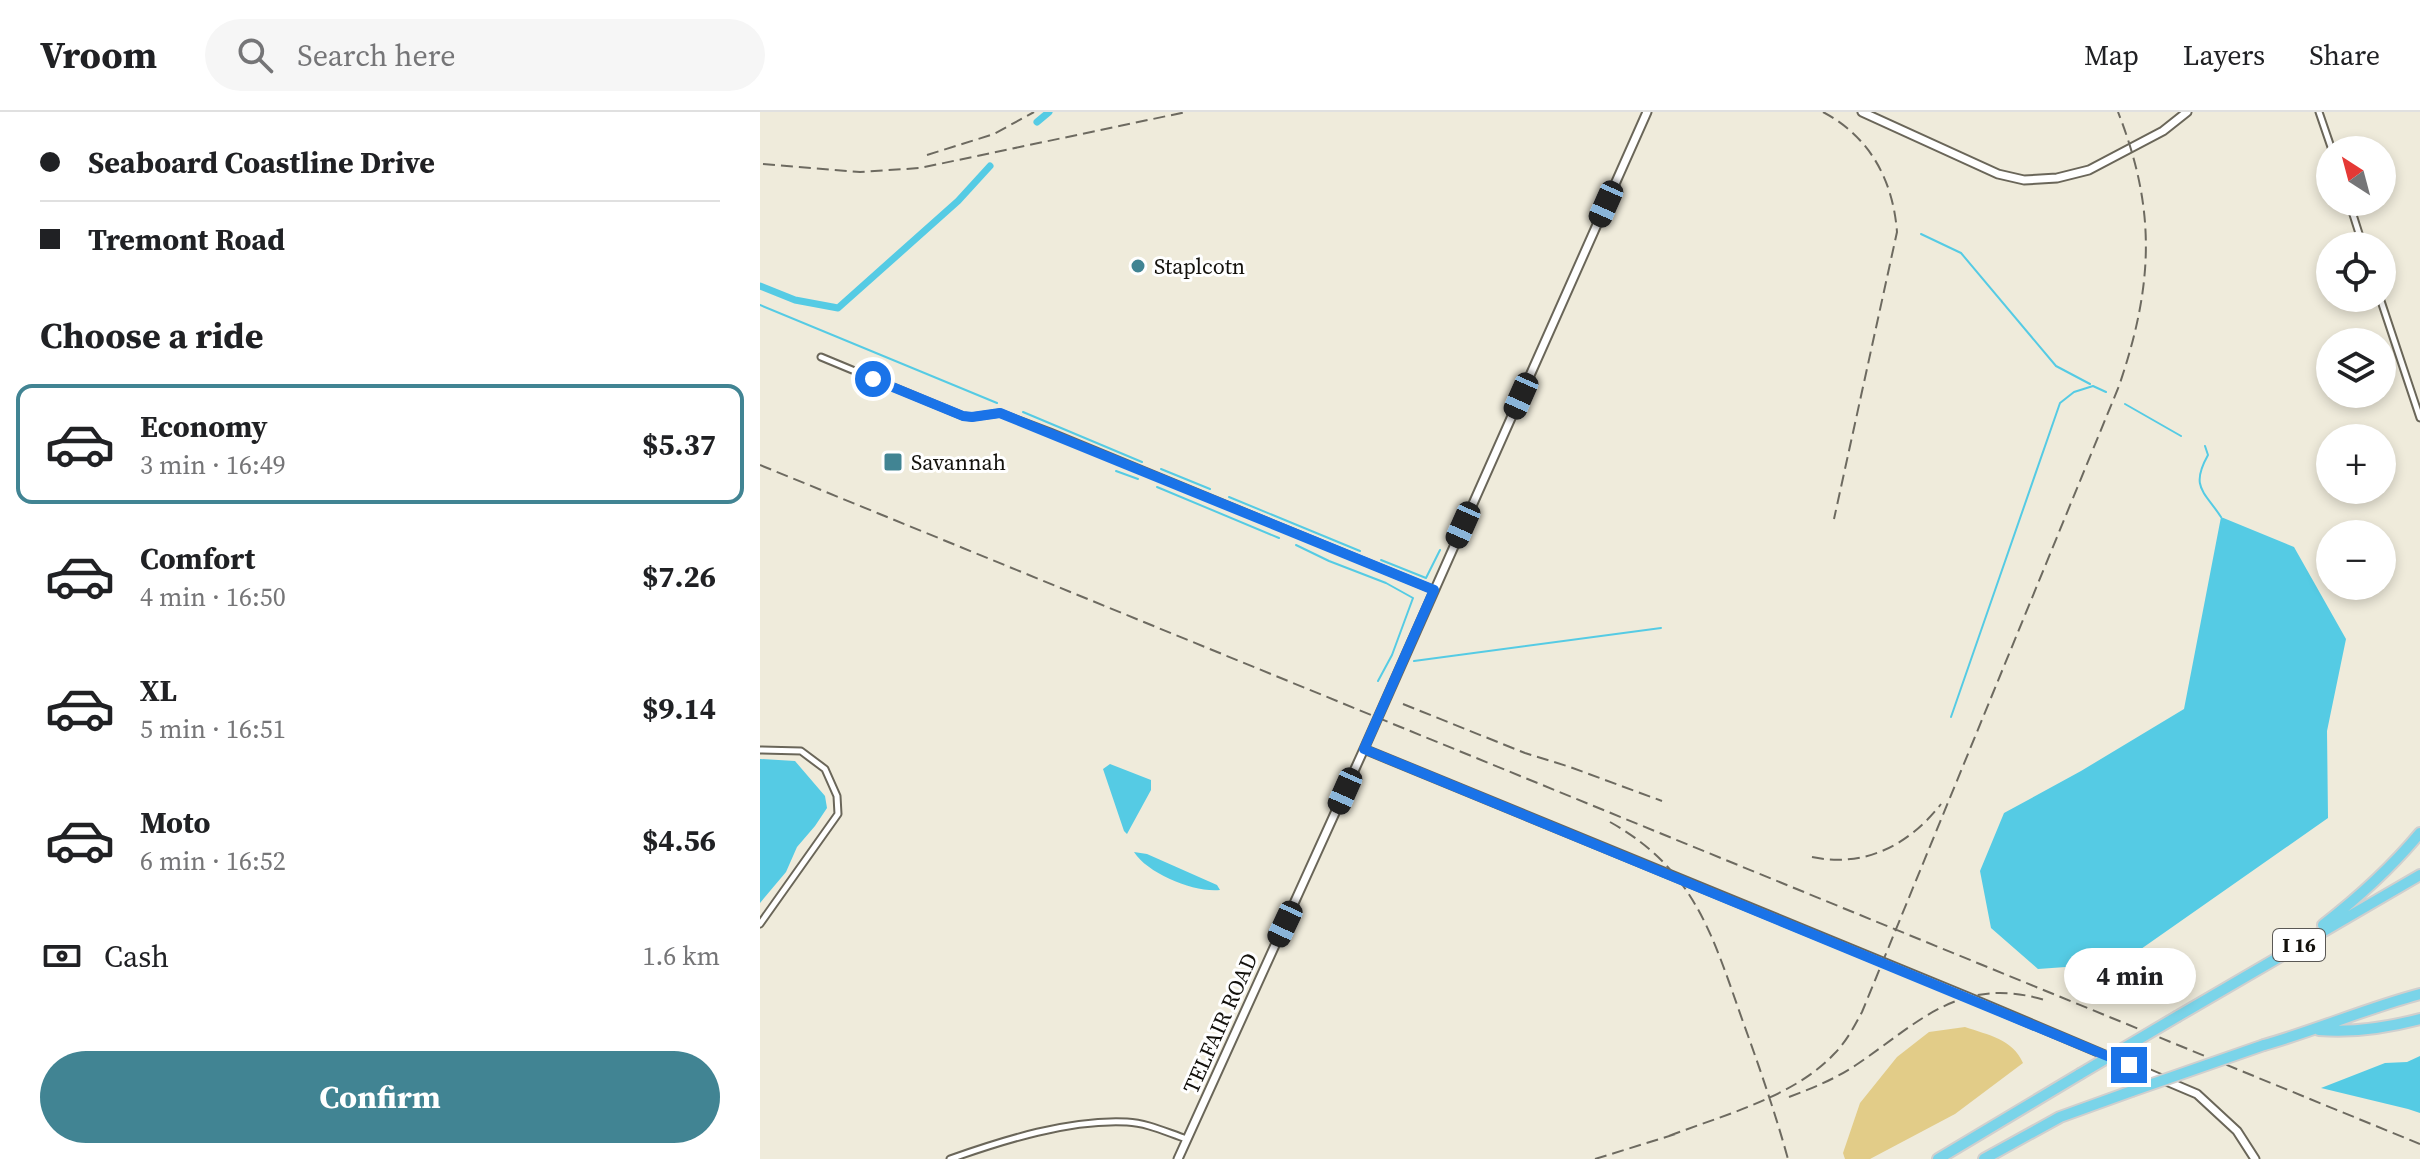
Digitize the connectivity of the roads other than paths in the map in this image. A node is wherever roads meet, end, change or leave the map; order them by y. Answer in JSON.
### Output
{"nodes":[{"id":1,"x":1647,"y":112,"type":"edge"},
{"id":2,"x":1862,"y":112,"type":"edge"},
{"id":3,"x":2187,"y":112,"type":"edge"},
{"id":4,"x":2319,"y":112,"type":"edge"},
{"id":5,"x":2327,"y":136,"type":"edge"},
{"id":6,"x":2385,"y":312,"type":"edge"},
{"id":7,"x":821,"y":357,"type":"dead end"},
{"id":8,"x":2420,"y":418,"type":"edge"},
{"id":9,"x":1434,"y":590,"type":"junction"},
{"id":10,"x":1364,"y":749,"type":"junction"},
{"id":11,"x":760,"y":750,"type":"edge"},
{"id":12,"x":2420,"y":833,"type":"edge"},
{"id":13,"x":2420,"y":875,"type":"edge"},
{"id":14,"x":760,"y":924,"type":"edge"},
{"id":15,"x":2287,"y":952,"type":"junction"},
{"id":16,"x":2420,"y":994,"type":"edge"},
{"id":17,"x":2420,"y":1019,"type":"edge"},
{"id":18,"x":2317,"y":1030,"type":"junction"},
{"id":19,"x":1187,"y":1139,"type":"junction"},
{"id":20,"x":950,"y":1159,"type":"edge"},
{"id":21,"x":1178,"y":1159,"type":"edge"},
{"id":22,"x":1938,"y":1159,"type":"edge"},
{"id":23,"x":1984,"y":1159,"type":"edge"},
{"id":24,"x":2255,"y":1159,"type":"edge"}],
"edges":[{"from":1,"to":9,"type":"street","name":"TELFAIR ROAD"},
{"from":2,"to":3,"type":"street"},
{"from":4,"to":5,"type":"street"},
{"from":6,"to":8,"type":"street"},
{"from":7,"to":9,"type":"street"},
{"from":9,"to":10,"type":"street","name":"TELFAIR ROAD"},
{"from":10,"to":19,"type":"street","name":"TELFAIR ROAD"},
{"from":10,"to":24,"type":"street"},
{"from":11,"to":14,"type":"street"},
{"from":12,"to":15,"type":"highway"},
{"from":13,"to":15,"type":"highway","number":"I 16"},
{"from":15,"to":22,"type":"highway","number":"I 16","bridge":true},
{"from":16,"to":18,"type":"highway"},
{"from":17,"to":18,"type":"highway"},
{"from":18,"to":23,"type":"highway","bridge":true},
{"from":19,"to":20,"type":"street"},
{"from":19,"to":21,"type":"street","name":"TELFAIR ROAD"}]}
